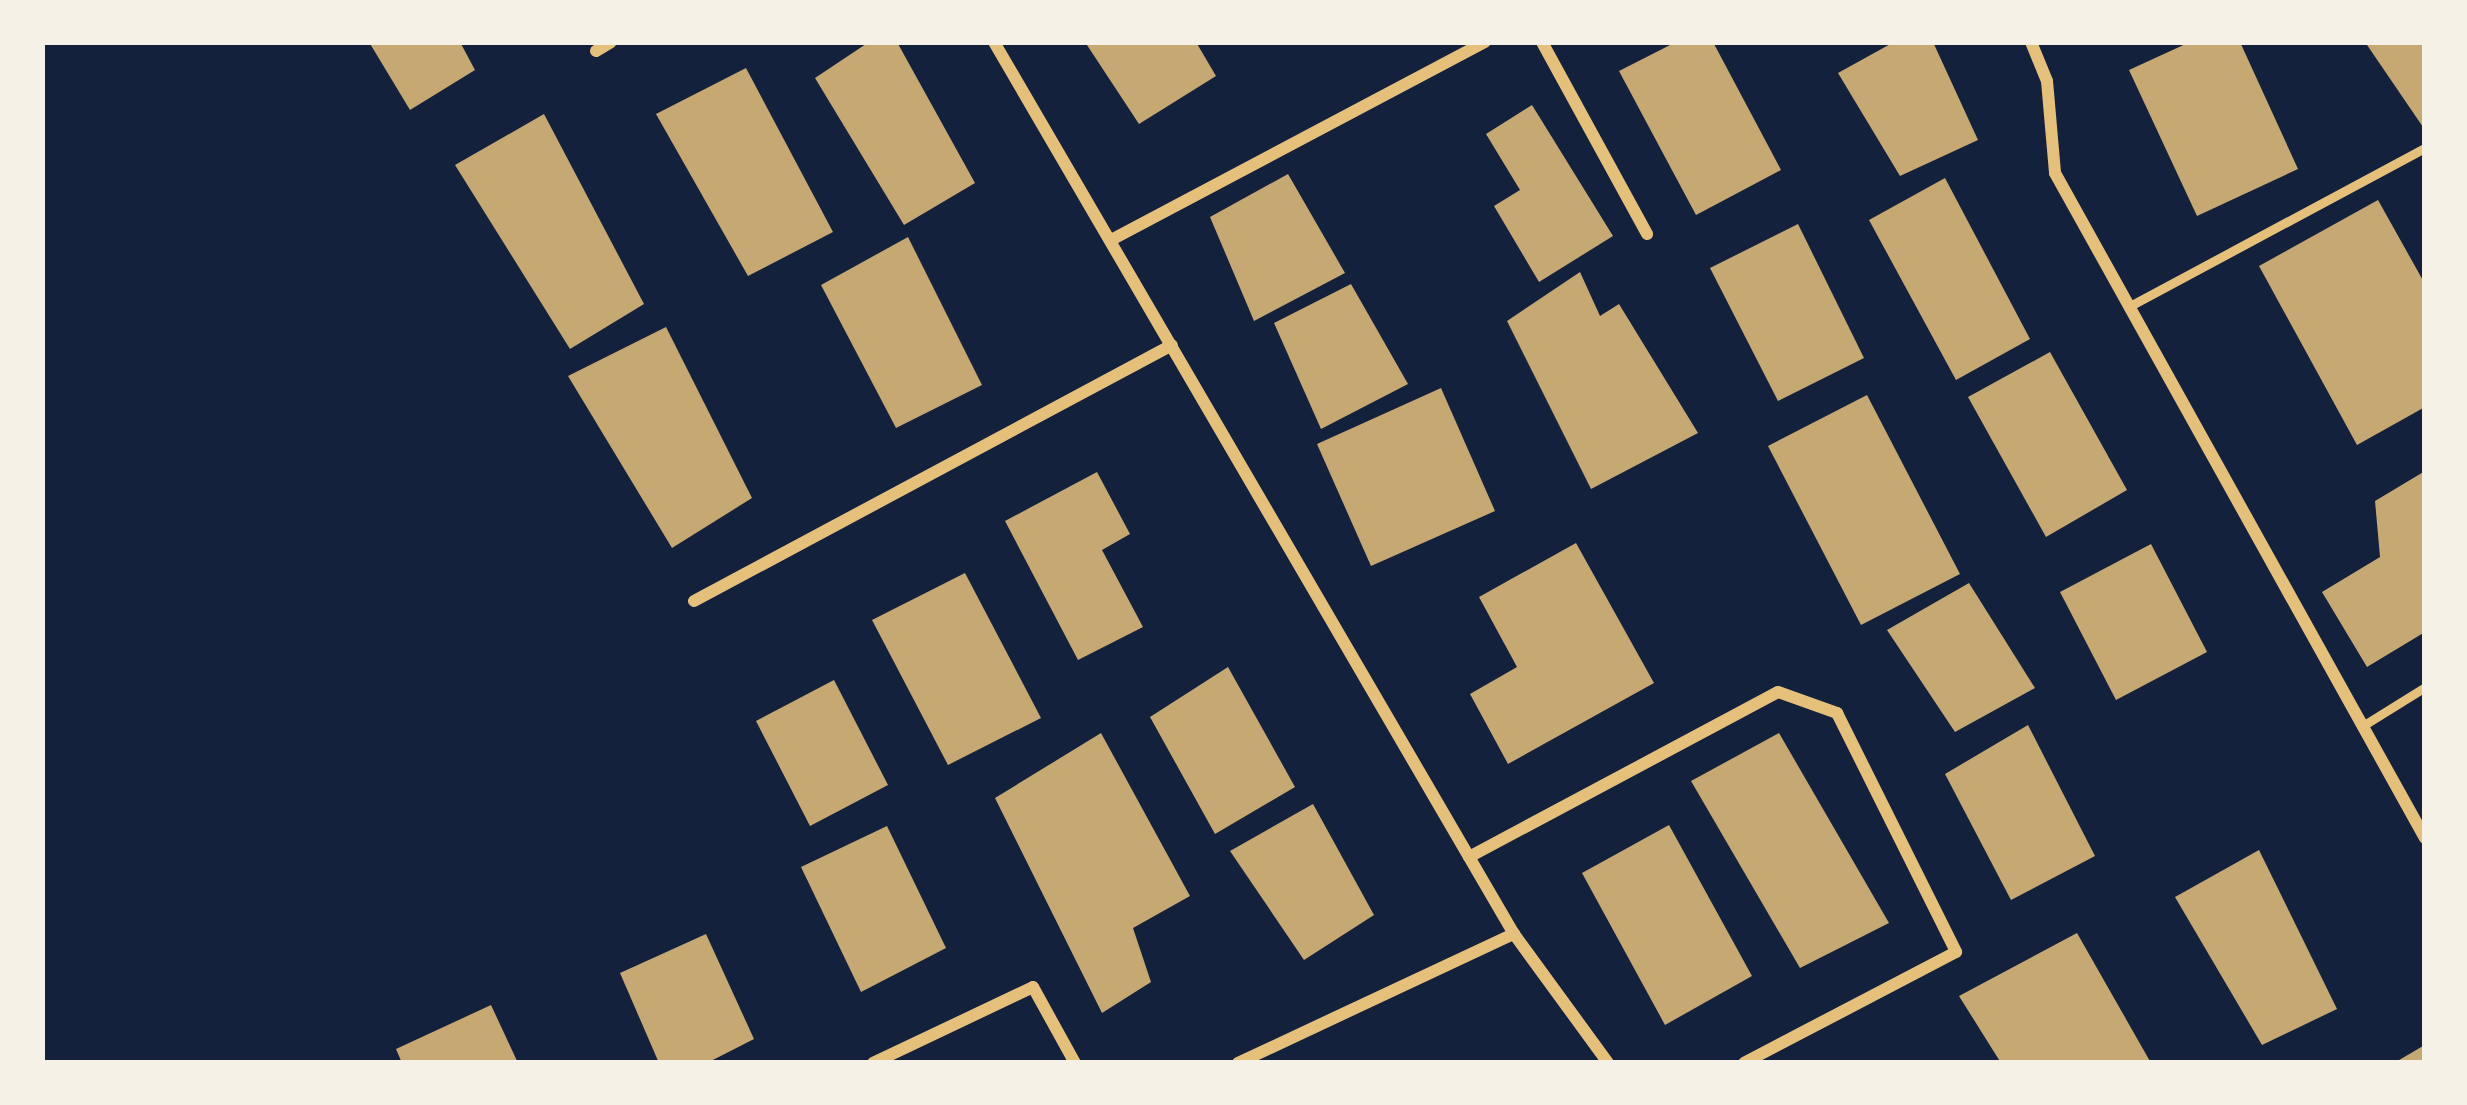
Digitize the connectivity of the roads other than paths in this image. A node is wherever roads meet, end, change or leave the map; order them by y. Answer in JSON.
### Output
{"nodes":[{"id":1,"x":611,"y":42,"type":"edge"},
{"id":2,"x":994,"y":42,"type":"edge"},
{"id":3,"x":1486,"y":42,"type":"edge"},
{"id":4,"x":1542,"y":42,"type":"edge"},
{"id":5,"x":2031,"y":42,"type":"edge"},
{"id":6,"x":596,"y":51,"type":"dead end"},
{"id":7,"x":2425,"y":148,"type":"edge"},
{"id":8,"x":1647,"y":234,"type":"dead end"},
{"id":9,"x":1111,"y":240,"type":"junction"},
{"id":10,"x":2127,"y":307,"type":"junction"},
{"id":11,"x":1172,"y":345,"type":"junction"},
{"id":12,"x":694,"y":601,"type":"dead end"},
{"id":13,"x":2425,"y":686,"type":"edge"},
{"id":14,"x":2364,"y":725,"type":"junction"},
{"id":15,"x":2425,"y":838,"type":"edge"},
{"id":16,"x":1469,"y":856,"type":"junction"},
{"id":17,"x":1514,"y":934,"type":"junction"},
{"id":18,"x":874,"y":1063,"type":"edge"},
{"id":19,"x":1076,"y":1063,"type":"edge"},
{"id":20,"x":1238,"y":1063,"type":"edge"},
{"id":21,"x":1608,"y":1063,"type":"edge"},
{"id":22,"x":1744,"y":1063,"type":"edge"}],
"edges":[{"from":1,"to":6,"type":"street"},
{"from":2,"to":9,"type":"street"},
{"from":3,"to":9,"type":"street"},
{"from":4,"to":8,"type":"street"},
{"from":5,"to":10,"type":"street"},
{"from":7,"to":10,"type":"lane"},
{"from":9,"to":11,"type":"street"},
{"from":10,"to":14,"type":"street"},
{"from":11,"to":12,"type":"street"},
{"from":11,"to":16,"type":"street"},
{"from":13,"to":14,"type":"lane"},
{"from":14,"to":15,"type":"street"},
{"from":16,"to":17,"type":"street"},
{"from":16,"to":22,"type":"street"},
{"from":17,"to":20,"type":"street"},
{"from":17,"to":21,"type":"street"},
{"from":18,"to":19,"type":"street"}]}
